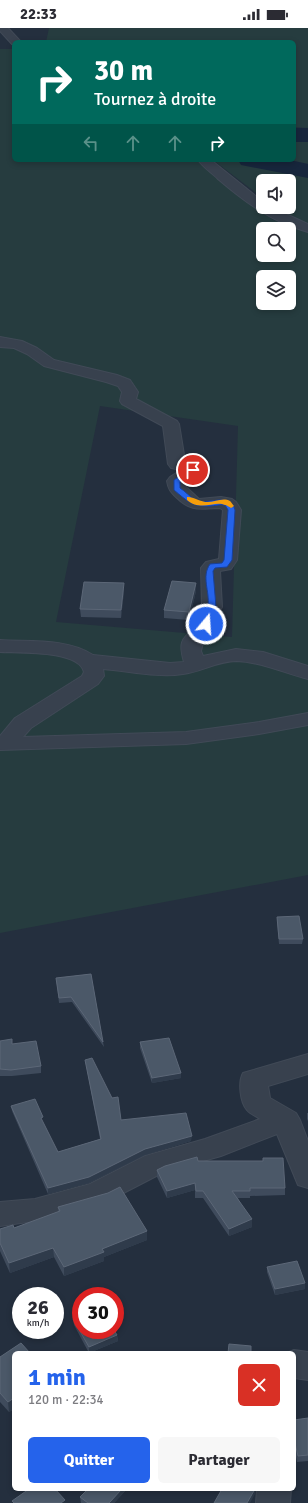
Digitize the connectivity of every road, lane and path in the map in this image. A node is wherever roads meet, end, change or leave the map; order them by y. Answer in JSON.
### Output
{"nodes":[{"id":1,"x":3,"y":28,"type":"edge"},
{"id":2,"x":14,"y":40,"type":"edge"},
{"id":3,"x":206,"y":162,"type":"edge"},
{"id":4,"x":308,"y":228,"type":"edge"},
{"id":5,"x":0,"y":342,"type":"edge"},
{"id":6,"x":0,"y":646,"type":"edge"},
{"id":7,"x":89,"y":661,"type":"junction"},
{"id":8,"x":195,"y":666,"type":"junction"},
{"id":9,"x":308,"y":673,"type":"edge"},
{"id":10,"x":308,"y":719,"type":"edge"},
{"id":11,"x":3,"y":743,"type":"edge"},
{"id":12,"x":308,"y":1064,"type":"edge"},
{"id":13,"x":286,"y":1120,"type":"junction"},
{"id":14,"x":308,"y":1177,"type":"edge"},
{"id":15,"x":0,"y":1214,"type":"edge"},
{"id":16,"x":296,"y":1364,"type":"edge"},
{"id":17,"x":308,"y":1366,"type":"edge"},
{"id":18,"x":274,"y":1491,"type":"edge"},
{"id":19,"x":273,"y":1503,"type":"edge"}],
"edges":[{"from":1,"to":2,"type":"street"},
{"from":3,"to":4,"type":"street"},
{"from":5,"to":8,"type":"street"},
{"from":6,"to":7,"type":"street"},
{"from":7,"to":8,"type":"street"},
{"from":7,"to":11,"type":"street"},
{"from":8,"to":9,"type":"street"},
{"from":10,"to":11,"type":"street"},
{"from":12,"to":13,"type":"street"},
{"from":13,"to":14,"type":"street"},
{"from":13,"to":15,"type":"street"},
{"from":16,"to":17,"type":"street"},
{"from":18,"to":19,"type":"street"}]}
